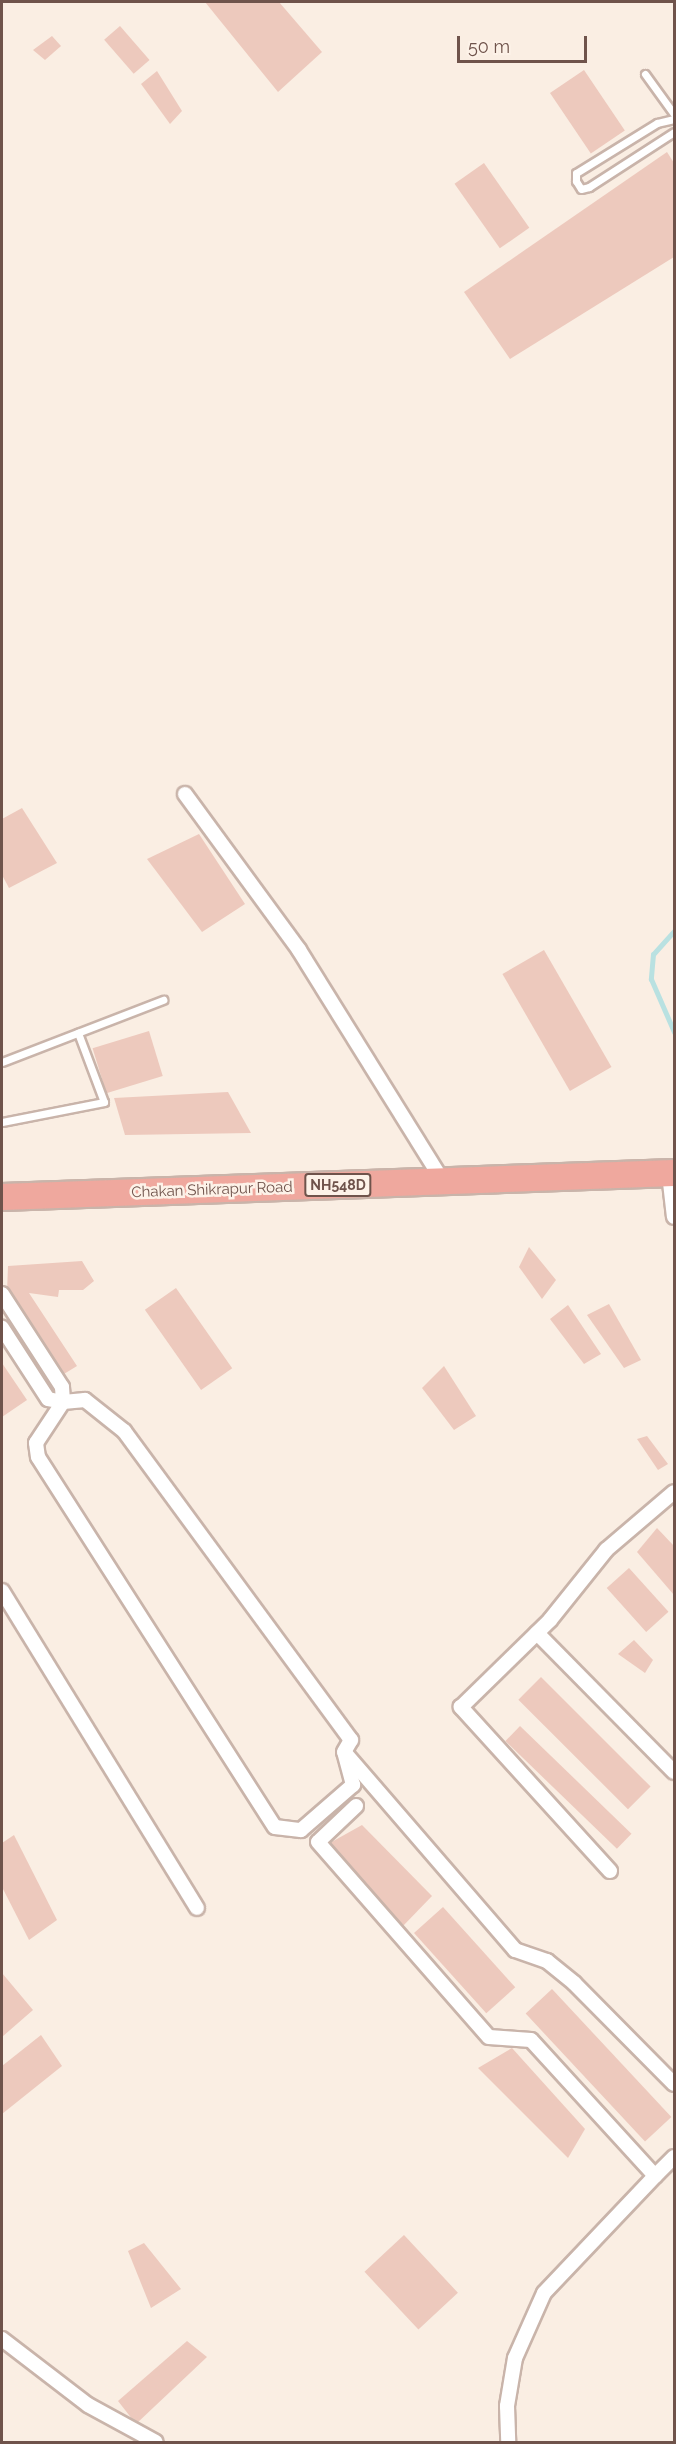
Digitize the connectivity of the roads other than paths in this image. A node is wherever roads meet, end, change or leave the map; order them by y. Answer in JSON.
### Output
{"nodes":[{"id":1,"x":645,"y":74,"type":"dead end"},
{"id":2,"x":675,"y":114,"type":"edge"},
{"id":3,"x":675,"y":119,"type":"edge"},
{"id":4,"x":675,"y":132,"type":"edge"},
{"id":5,"x":185,"y":794,"type":"dead end"},
{"id":6,"x":163,"y":1000,"type":"dead end"},
{"id":7,"x":78,"y":1033,"type":"junction"},
{"id":8,"x":2,"y":1062,"type":"edge"},
{"id":9,"x":2,"y":1122,"type":"edge"},
{"id":10,"x":672,"y":1173,"type":"edge"},
{"id":11,"x":443,"y":1181,"type":"junction"},
{"id":12,"x":2,"y":1197,"type":"edge"},
{"id":13,"x":675,"y":1216,"type":"edge"},
{"id":14,"x":2,"y":1294,"type":"edge"},
{"id":15,"x":2,"y":1328,"type":"edge"},
{"id":16,"x":63,"y":1402,"type":"junction"},
{"id":17,"x":675,"y":1492,"type":"edge"},
{"id":18,"x":2,"y":1591,"type":"edge"},
{"id":19,"x":537,"y":1633,"type":"junction"},
{"id":20,"x":344,"y":1752,"type":"junction"},
{"id":21,"x":675,"y":1773,"type":"edge"},
{"id":22,"x":356,"y":1806,"type":"dead end"},
{"id":23,"x":610,"y":1871,"type":"dead end"},
{"id":24,"x":198,"y":1908,"type":"dead end"},
{"id":25,"x":675,"y":2084,"type":"edge"},
{"id":26,"x":675,"y":2157,"type":"edge"},
{"id":27,"x":655,"y":2176,"type":"junction"},
{"id":28,"x":2,"y":2339,"type":"edge"},
{"id":29,"x":156,"y":2442,"type":"edge"},
{"id":30,"x":508,"y":2442,"type":"edge"}],
"edges":[{"from":1,"to":2,"type":"lane"},
{"from":3,"to":4,"type":"lane"},
{"from":5,"to":11,"type":"street"},
{"from":6,"to":7,"type":"lane"},
{"from":7,"to":8,"type":"lane"},
{"from":7,"to":9,"type":"lane"},
{"from":10,"to":11,"type":"highway","name":"Chakan Shikrapur Road","number":"NH548D"},
{"from":10,"to":13,"type":"street"},
{"from":11,"to":12,"type":"highway","name":"Chakan Shikrapur Road","number":"NH548D"},
{"from":14,"to":16,"type":"street"},
{"from":15,"to":16,"type":"street"},
{"from":16,"to":20,"type":"street"},
{"from":16,"to":20,"type":"street"},
{"from":17,"to":19,"type":"street"},
{"from":18,"to":24,"type":"street"},
{"from":19,"to":21,"type":"street"},
{"from":19,"to":23,"type":"street"},
{"from":20,"to":25,"type":"street"},
{"from":22,"to":27,"type":"street"},
{"from":26,"to":27,"type":"street"},
{"from":27,"to":30,"type":"street"},
{"from":28,"to":29,"type":"street"}]}
